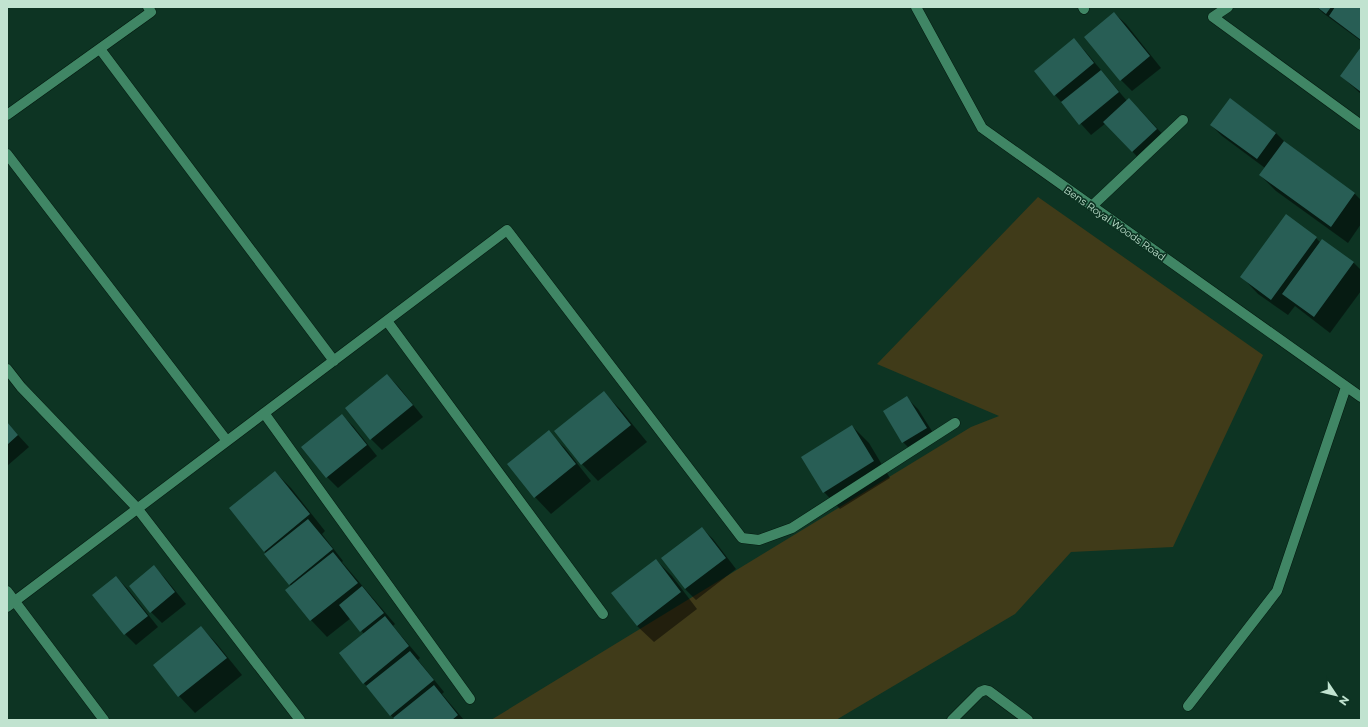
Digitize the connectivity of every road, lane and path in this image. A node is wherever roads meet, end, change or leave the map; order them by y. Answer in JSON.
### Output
{"nodes":[{"id":1,"x":148,"y":7,"type":"edge"},
{"id":2,"x":916,"y":7,"type":"edge"},
{"id":3,"x":1228,"y":7,"type":"edge"},
{"id":4,"x":100,"y":49,"type":"junction"},
{"id":5,"x":7,"y":115,"type":"edge"},
{"id":6,"x":1183,"y":120,"type":"dead end"},
{"id":7,"x":1361,"y":125,"type":"edge"},
{"id":8,"x":7,"y":154,"type":"edge"},
{"id":9,"x":1092,"y":206,"type":"junction"},
{"id":10,"x":387,"y":321,"type":"junction"},
{"id":11,"x":334,"y":361,"type":"junction"},
{"id":12,"x":7,"y":369,"type":"edge"},
{"id":13,"x":1346,"y":387,"type":"junction"},
{"id":14,"x":1361,"y":397,"type":"edge"},
{"id":15,"x":264,"y":413,"type":"junction"},
{"id":16,"x":955,"y":423,"type":"dead end"},
{"id":17,"x":227,"y":441,"type":"junction"},
{"id":18,"x":137,"y":508,"type":"junction"},
{"id":19,"x":7,"y":591,"type":"edge"},
{"id":20,"x":11,"y":604,"type":"edge"},
{"id":21,"x":604,"y":614,"type":"dead end"},
{"id":22,"x":470,"y":699,"type":"dead end"},
{"id":23,"x":1188,"y":706,"type":"dead end"},
{"id":24,"x":104,"y":720,"type":"edge"},
{"id":25,"x":300,"y":720,"type":"edge"},
{"id":26,"x":952,"y":720,"type":"edge"},
{"id":27,"x":1028,"y":720,"type":"edge"}],
"edges":[{"from":1,"to":4,"type":"street"},
{"from":2,"to":9,"type":"street","name":"Bens Royal Woods Road"},
{"from":3,"to":7,"type":"street"},
{"from":4,"to":5,"type":"street"},
{"from":4,"to":11,"type":"street"},
{"from":6,"to":9,"type":"street"},
{"from":8,"to":17,"type":"street"},
{"from":9,"to":13,"type":"street","name":"Bens Royal Woods Road"},
{"from":10,"to":11,"type":"street"},
{"from":10,"to":16,"type":"street"},
{"from":10,"to":21,"type":"street"},
{"from":11,"to":15,"type":"street"},
{"from":12,"to":18,"type":"street"},
{"from":13,"to":14,"type":"street","name":"Bens Royal Woods Road"},
{"from":13,"to":23,"type":"street"},
{"from":15,"to":17,"type":"street"},
{"from":15,"to":22,"type":"street"},
{"from":17,"to":18,"type":"street"},
{"from":18,"to":20,"type":"street"},
{"from":18,"to":25,"type":"street"},
{"from":19,"to":20,"type":"street"},
{"from":20,"to":24,"type":"street"},
{"from":26,"to":27,"type":"street"}]}
